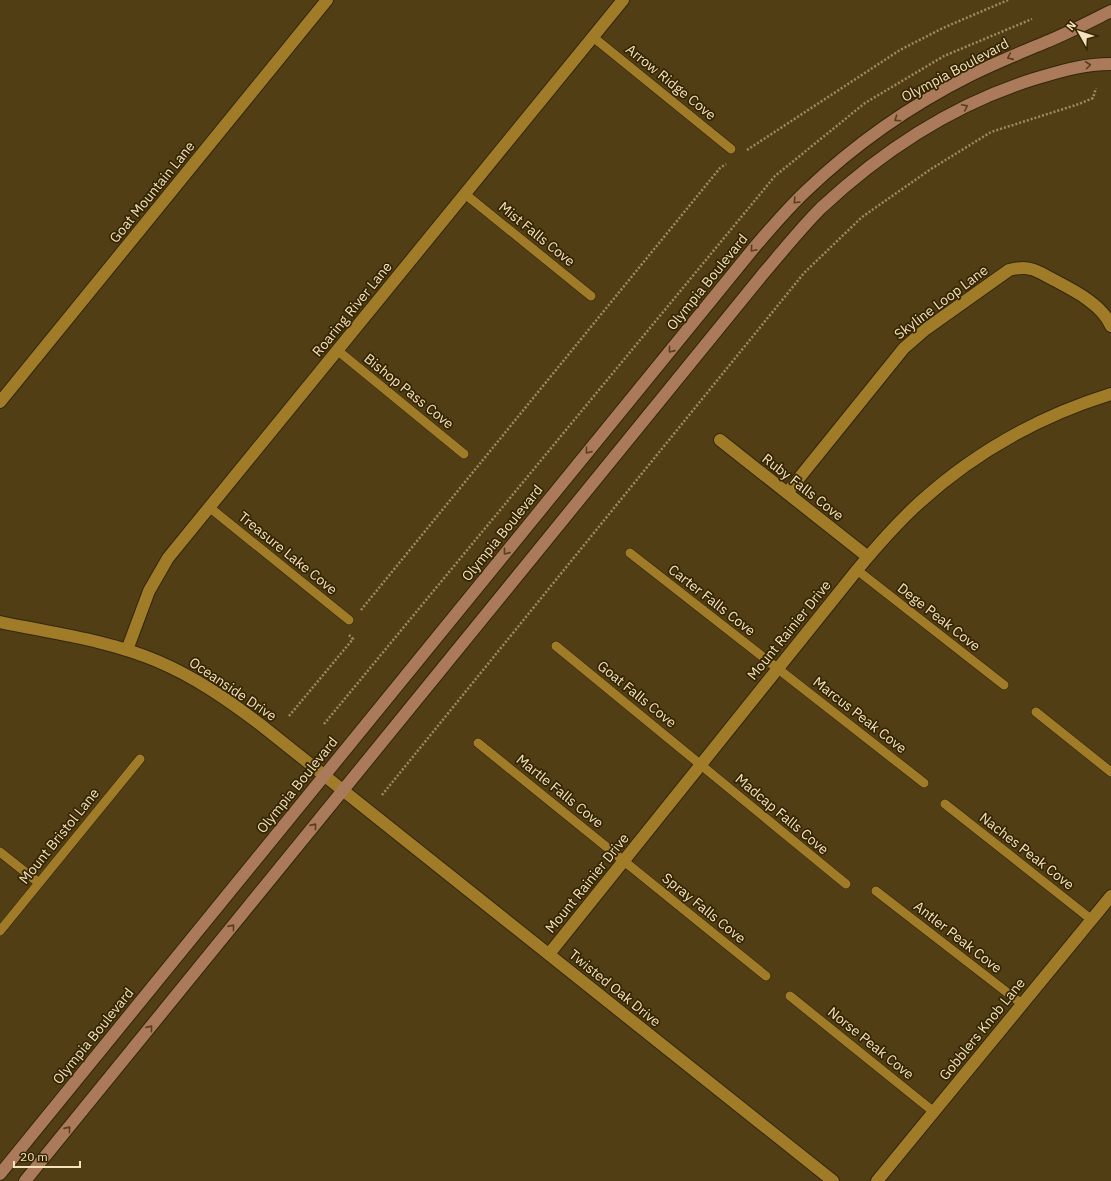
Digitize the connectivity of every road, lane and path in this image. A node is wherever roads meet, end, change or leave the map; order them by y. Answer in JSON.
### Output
{"nodes":[{"id":1,"x":327,"y":0,"type":"edge"},
{"id":2,"x":623,"y":0,"type":"edge"},
{"id":3,"x":1008,"y":0,"type":"edge"},
{"id":4,"x":1111,"y":11,"type":"edge"},
{"id":5,"x":593,"y":37,"type":"junction"},
{"id":6,"x":1111,"y":64,"type":"edge"},
{"id":7,"x":1096,"y":88,"type":"dead end"},
{"id":8,"x":731,"y":149,"type":"dead end"},
{"id":9,"x":745,"y":151,"type":"dead end"},
{"id":10,"x":726,"y":164,"type":"dead end"},
{"id":11,"x":465,"y":194,"type":"junction"},
{"id":12,"x":591,"y":296,"type":"dead end"},
{"id":13,"x":1111,"y":326,"type":"edge"},
{"id":14,"x":337,"y":350,"type":"junction"},
{"id":15,"x":1111,"y":394,"type":"edge"},
{"id":16,"x":0,"y":402,"type":"edge"},
{"id":17,"x":720,"y":440,"type":"dead end"},
{"id":18,"x":464,"y":454,"type":"dead end"},
{"id":19,"x":787,"y":493,"type":"junction"},
{"id":20,"x":209,"y":507,"type":"junction"},
{"id":21,"x":630,"y":553,"type":"dead end"},
{"id":22,"x":868,"y":557,"type":"junction"},
{"id":23,"x":857,"y":570,"type":"junction"},
{"id":24,"x":357,"y":615,"type":"dead end"},
{"id":25,"x":349,"y":620,"type":"dead end"},
{"id":26,"x":0,"y":622,"type":"edge"},
{"id":27,"x":344,"y":632,"type":"dead end"},
{"id":28,"x":556,"y":646,"type":"dead end"},
{"id":29,"x":127,"y":650,"type":"junction"},
{"id":30,"x":778,"y":669,"type":"junction"},
{"id":31,"x":1004,"y":685,"type":"dead end"},
{"id":32,"x":1036,"y":712,"type":"dead end"},
{"id":33,"x":289,"y":716,"type":"dead end"},
{"id":34,"x":478,"y":743,"type":"dead end"},
{"id":35,"x":140,"y":759,"type":"dead end"},
{"id":36,"x":701,"y":765,"type":"junction"},
{"id":37,"x":1111,"y":772,"type":"edge"},
{"id":38,"x":324,"y":775,"type":"junction"},
{"id":39,"x":924,"y":783,"type":"dead end"},
{"id":40,"x":344,"y":790,"type":"junction"},
{"id":41,"x":382,"y":795,"type":"dead end"},
{"id":42,"x":945,"y":804,"type":"dead end"},
{"id":43,"x":379,"y":818,"type":"joint"},
{"id":44,"x":0,"y":852,"type":"edge"},
{"id":45,"x":624,"y":861,"type":"junction"},
{"id":46,"x":39,"y":883,"type":"junction"},
{"id":47,"x":846,"y":884,"type":"dead end"},
{"id":48,"x":876,"y":891,"type":"dead end"},
{"id":49,"x":1111,"y":896,"type":"edge"},
{"id":50,"x":1092,"y":920,"type":"junction"},
{"id":51,"x":0,"y":931,"type":"edge"},
{"id":52,"x":549,"y":954,"type":"junction"},
{"id":53,"x":766,"y":976,"type":"dead end"},
{"id":54,"x":790,"y":996,"type":"dead end"},
{"id":55,"x":1022,"y":1004,"type":"junction"},
{"id":56,"x":934,"y":1112,"type":"junction"},
{"id":57,"x":0,"y":1174,"type":"edge"},
{"id":58,"x":26,"y":1181,"type":"edge"},
{"id":59,"x":833,"y":1181,"type":"edge"},
{"id":60,"x":877,"y":1181,"type":"edge"}],
"edges":[{"from":1,"to":16,"type":"street","name":"Goat Mountain Lane"},
{"from":2,"to":5,"type":"street","name":"Roaring River Lane"},
{"from":3,"to":9,"type":"path"},
{"from":4,"to":38,"type":"street","name":"Olympia Boulevard","one_way":true},
{"from":5,"to":8,"type":"lane","name":"Arrow Ridge Cove"},
{"from":5,"to":11,"type":"street","name":"Roaring River Lane"},
{"from":40,"to":6,"type":"street","one_way":true},
{"from":7,"to":41,"type":"path"},
{"from":10,"to":24,"type":"path"},
{"from":11,"to":12,"type":"lane","name":"Mist Falls Cove"},
{"from":11,"to":14,"type":"street","name":"Roaring River Lane"},
{"from":13,"to":19,"type":"street","name":"Skyline Loop Lane"},
{"from":14,"to":18,"type":"lane","name":"Bishop Pass Cove"},
{"from":14,"to":20,"type":"street","name":"Roaring River Lane"},
{"from":15,"to":22,"type":"street","name":"Mount Rainier Drive"},
{"from":17,"to":19,"type":"street","name":"Ruby Falls Cove"},
{"from":19,"to":22,"type":"street","name":"Ruby Falls Cove"},
{"from":20,"to":25,"type":"lane","name":"Treasure Lake Cove"},
{"from":20,"to":29,"type":"street","name":"Roaring River Lane"},
{"from":21,"to":30,"type":"lane","name":"Carter Falls Cove"},
{"from":22,"to":23,"type":"street","name":"Mount Rainier Drive"},
{"from":23,"to":30,"type":"street","name":"Mount Rainier Drive"},
{"from":23,"to":31,"type":"lane","name":"Dege Peak Cove"},
{"from":26,"to":29,"type":"street","name":"Oceanside Drive"},
{"from":27,"to":33,"type":"path"},
{"from":28,"to":36,"type":"lane","name":"Goat Falls Cove"},
{"from":29,"to":38,"type":"street","name":"Oceanside Drive"},
{"from":30,"to":36,"type":"street","name":"Mount Rainier Drive"},
{"from":30,"to":39,"type":"lane","name":"Marcus Peak Cove"},
{"from":32,"to":37,"type":"lane"},
{"from":34,"to":45,"type":"lane","name":"Martle Falls Cove"},
{"from":35,"to":46,"type":"lane","name":"Mount Bristol Lane"},
{"from":36,"to":45,"type":"street","name":"Mount Rainier Drive"},
{"from":36,"to":47,"type":"lane","name":"Madcap Falls Cove"},
{"from":38,"to":40,"type":"street","name":"Oceanside Drive"},
{"from":38,"to":57,"type":"street","name":"Olympia Boulevard"},
{"from":40,"to":43,"type":"street","name":"Oceanside Drive"},
{"from":58,"to":40,"type":"street","one_way":true},
{"from":42,"to":50,"type":"lane","name":"Naches Peak Cove"},
{"from":43,"to":52,"type":"street","name":"Twisted Oak Drive"},
{"from":44,"to":46,"type":"lane"},
{"from":45,"to":52,"type":"street","name":"Mount Rainier Drive"},
{"from":45,"to":53,"type":"lane","name":"Spray Falls Cove"},
{"from":46,"to":51,"type":"lane","name":"Mount Bristol Lane"},
{"from":48,"to":55,"type":"lane","name":"Antler Peak Cove"},
{"from":49,"to":50,"type":"street","name":"Gobblers Knob Lane"},
{"from":50,"to":55,"type":"street","name":"Gobblers Knob Lane"},
{"from":52,"to":59,"type":"street","name":"Twisted Oak Drive"},
{"from":54,"to":56,"type":"lane","name":"Norse Peak Cove"},
{"from":55,"to":56,"type":"street","name":"Gobblers Knob Lane"},
{"from":56,"to":60,"type":"street","name":"Gobblers Knob Lane"}]}
